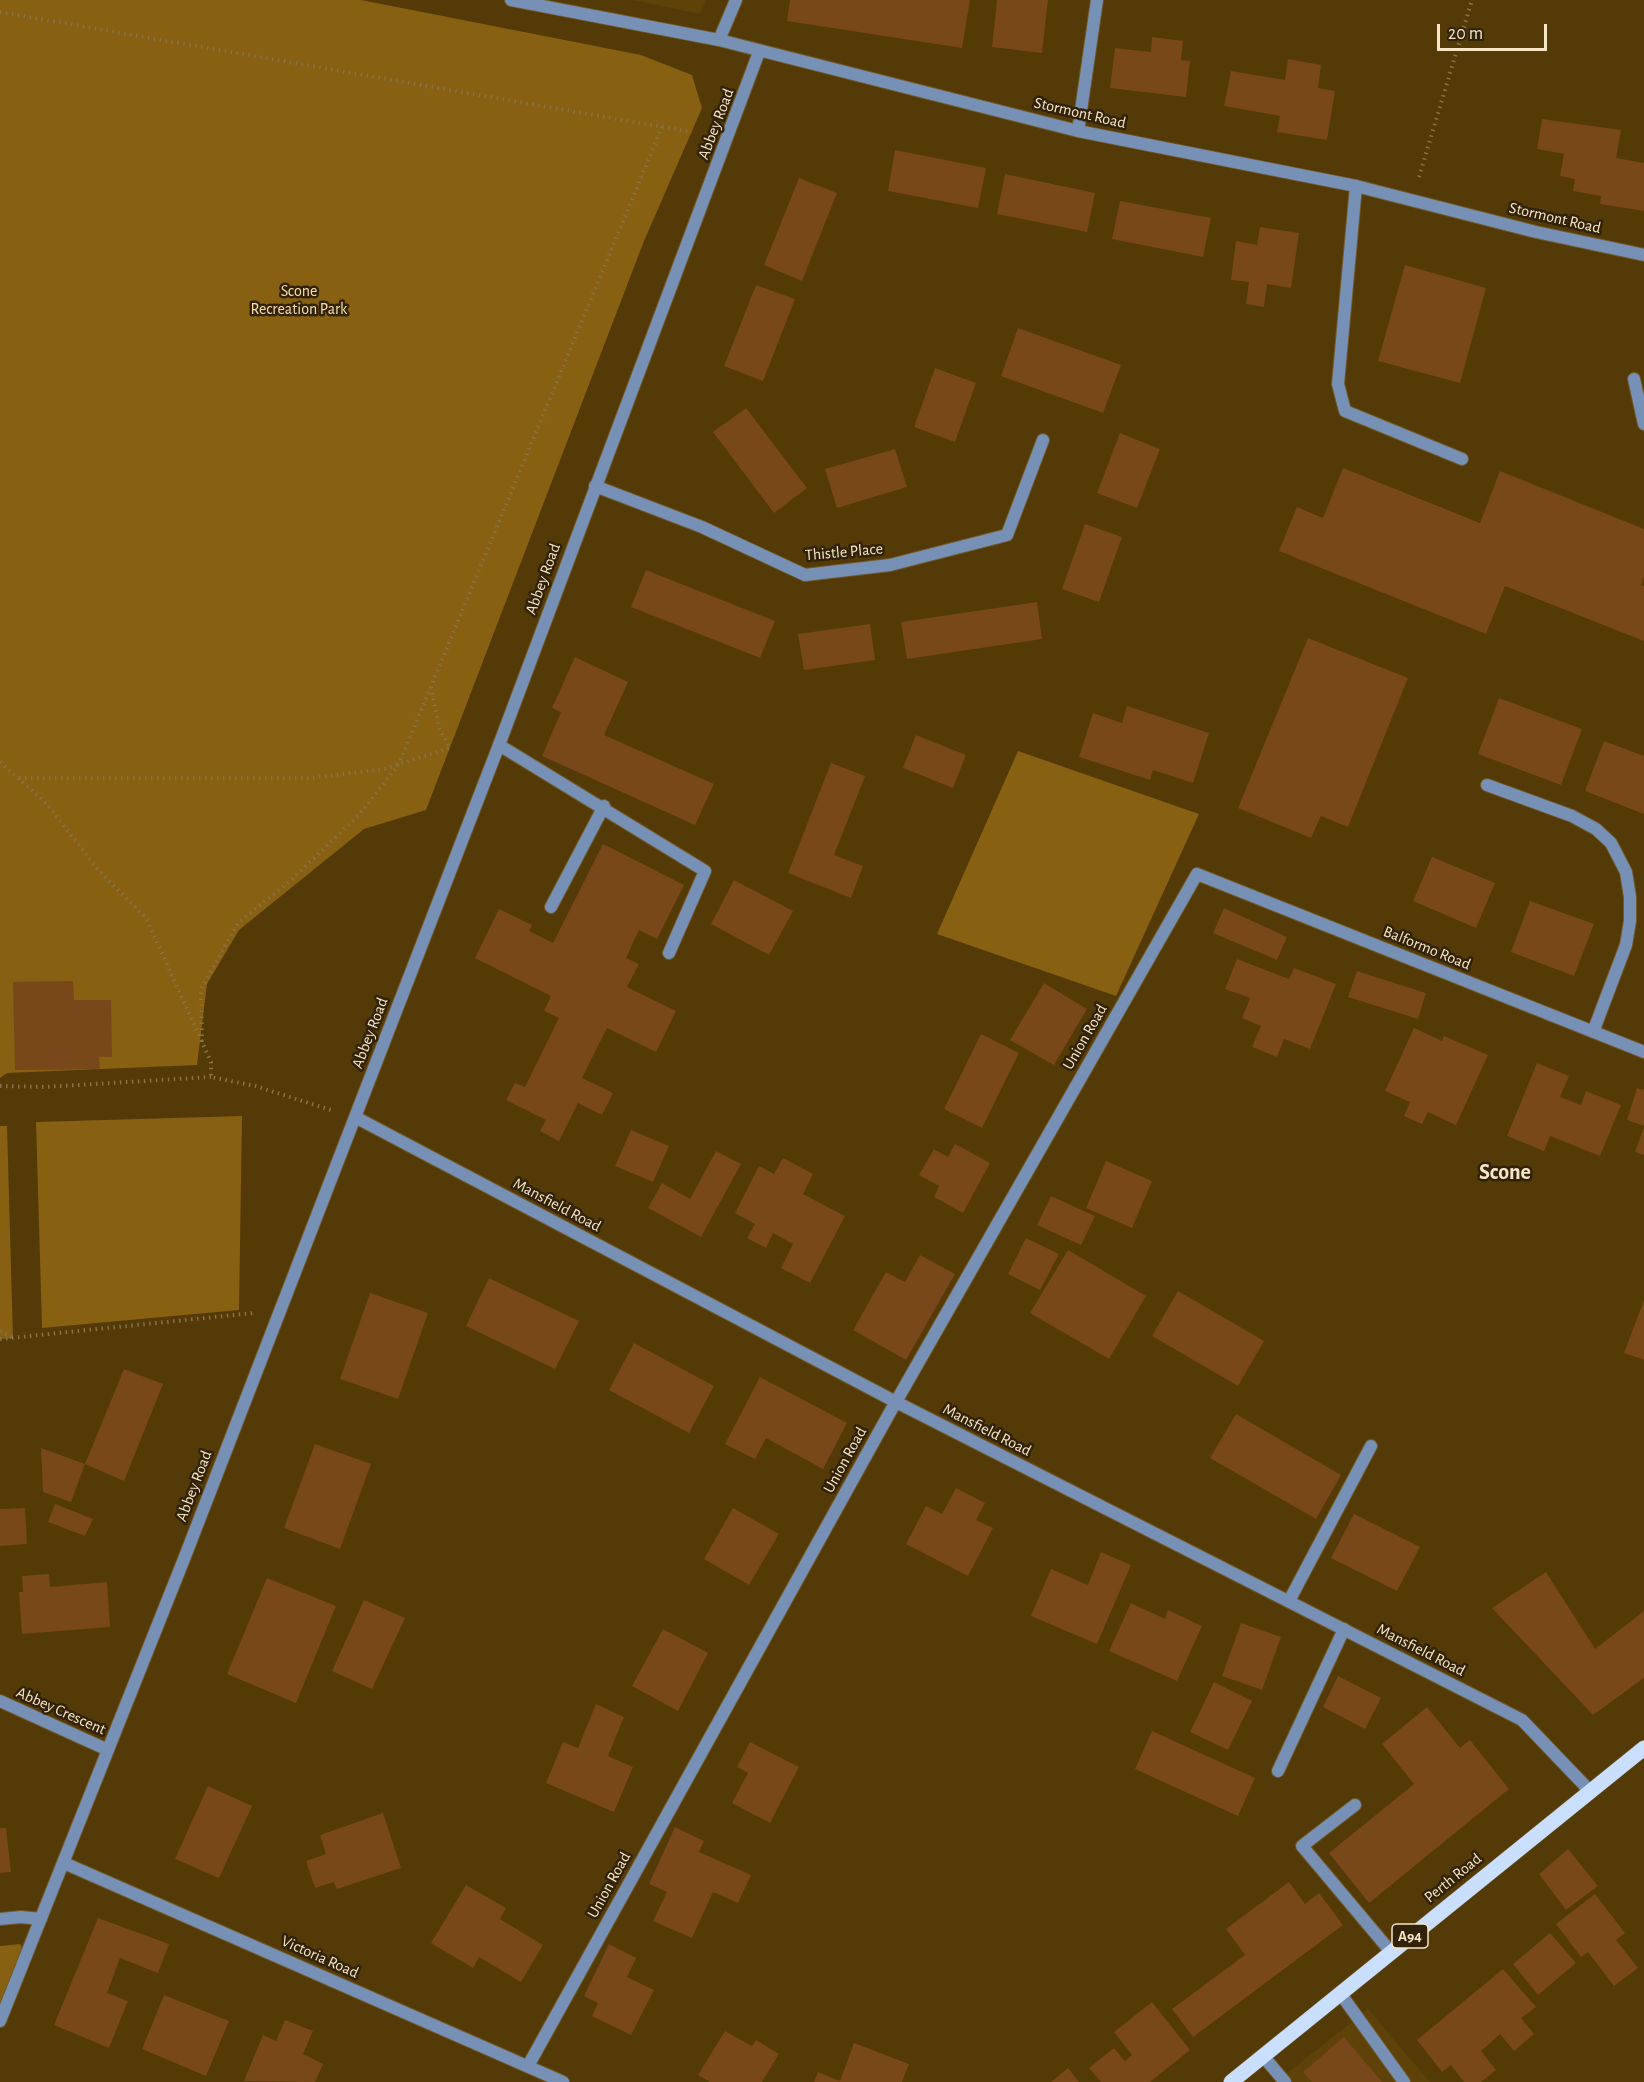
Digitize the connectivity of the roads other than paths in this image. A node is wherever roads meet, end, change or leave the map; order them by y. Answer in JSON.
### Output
{"nodes":[{"id":1,"x":511,"y":0,"type":"edge"},
{"id":2,"x":736,"y":0,"type":"edge"},
{"id":3,"x":1096,"y":0,"type":"edge"},
{"id":4,"x":719,"y":40,"type":"junction"},
{"id":5,"x":759,"y":51,"type":"junction"},
{"id":6,"x":1077,"y":131,"type":"junction"},
{"id":7,"x":1356,"y":186,"type":"junction"},
{"id":8,"x":1644,"y":255,"type":"edge"},
{"id":9,"x":1634,"y":379,"type":"dead end"},
{"id":10,"x":1644,"y":424,"type":"edge"},
{"id":11,"x":1043,"y":440,"type":"dead end"},
{"id":12,"x":1462,"y":459,"type":"dead end"},
{"id":13,"x":596,"y":486,"type":"junction"},
{"id":14,"x":499,"y":745,"type":"junction"},
{"id":15,"x":1487,"y":785,"type":"dead end"},
{"id":16,"x":604,"y":807,"type":"junction"},
{"id":17,"x":1197,"y":874,"type":"joint"},
{"id":18,"x":551,"y":907,"type":"dead end"},
{"id":19,"x":669,"y":953,"type":"dead end"},
{"id":20,"x":1593,"y":1032,"type":"junction"},
{"id":21,"x":1644,"y":1052,"type":"edge"},
{"id":22,"x":355,"y":1117,"type":"junction"},
{"id":23,"x":896,"y":1402,"type":"junction"},
{"id":24,"x":1371,"y":1446,"type":"dead end"},
{"id":25,"x":1289,"y":1601,"type":"junction"},
{"id":26,"x":1344,"y":1629,"type":"junction"},
{"id":27,"x":0,"y":1701,"type":"edge"},
{"id":28,"x":1644,"y":1748,"type":"edge"},
{"id":29,"x":108,"y":1750,"type":"junction"},
{"id":30,"x":1278,"y":1771,"type":"dead end"},
{"id":31,"x":1589,"y":1790,"type":"junction"},
{"id":32,"x":1355,"y":1805,"type":"dead end"},
{"id":33,"x":64,"y":1863,"type":"junction"},
{"id":34,"x":0,"y":1919,"type":"edge"},
{"id":35,"x":41,"y":1919,"type":"junction"},
{"id":36,"x":1391,"y":1952,"type":"junction"},
{"id":37,"x":1340,"y":1993,"type":"junction"},
{"id":38,"x":0,"y":2021,"type":"edge"},
{"id":39,"x":1263,"y":2056,"type":"junction"},
{"id":40,"x":528,"y":2066,"type":"junction"},
{"id":41,"x":563,"y":2082,"type":"edge"},
{"id":42,"x":1231,"y":2082,"type":"edge"},
{"id":43,"x":1285,"y":2082,"type":"edge"},
{"id":44,"x":1404,"y":2082,"type":"edge"}],
"edges":[{"from":1,"to":4,"type":"street","name":"Stormont Road"},
{"from":2,"to":4,"type":"street"},
{"from":3,"to":6,"type":"street"},
{"from":4,"to":5,"type":"street","name":"Stormont Road"},
{"from":5,"to":6,"type":"street","name":"Stormont Road"},
{"from":5,"to":13,"type":"street","name":"Abbey Road"},
{"from":6,"to":7,"type":"street","name":"Stormont Road"},
{"from":7,"to":8,"type":"street","name":"Stormont Road"},
{"from":7,"to":12,"type":"street"},
{"from":9,"to":10,"type":"street"},
{"from":11,"to":13,"type":"street","name":"Thistle Place"},
{"from":13,"to":14,"type":"street","name":"Abbey Road"},
{"from":14,"to":16,"type":"street"},
{"from":14,"to":22,"type":"street","name":"Abbey Road"},
{"from":15,"to":20,"type":"street"},
{"from":16,"to":18,"type":"street"},
{"from":16,"to":19,"type":"street"},
{"from":17,"to":20,"type":"street","name":"Balformo Road"},
{"from":17,"to":23,"type":"street","name":"Union Road"},
{"from":20,"to":21,"type":"street","name":"Balformo Road"},
{"from":22,"to":23,"type":"street","name":"Mansfield Road"},
{"from":22,"to":29,"type":"street","name":"Abbey Road"},
{"from":23,"to":25,"type":"street","name":"Mansfield Road"},
{"from":23,"to":40,"type":"street","name":"Union Road"},
{"from":24,"to":25,"type":"street"},
{"from":25,"to":26,"type":"street","name":"Mansfield Road"},
{"from":26,"to":30,"type":"street"},
{"from":26,"to":31,"type":"street","name":"Mansfield Road"},
{"from":27,"to":29,"type":"street","name":"Abbey Crescent"},
{"from":28,"to":31,"type":"main road","name":"Perth Road","number":"A94"},
{"from":29,"to":33,"type":"street","name":"Abbey Road"},
{"from":31,"to":36,"type":"main road","name":"Perth Road","number":"A94"},
{"from":32,"to":36,"type":"street"},
{"from":33,"to":35,"type":"street","name":"Abbey Road"},
{"from":33,"to":40,"type":"street","name":"Victoria Road"},
{"from":34,"to":35,"type":"street"},
{"from":35,"to":38,"type":"street","name":"Abbey Road"},
{"from":36,"to":37,"type":"main road","name":"Perth Road","number":"A94"},
{"from":37,"to":39,"type":"main road","name":"Perth Road","number":"A94"},
{"from":37,"to":44,"type":"street"},
{"from":39,"to":42,"type":"main road","name":"Perth Road","number":"A94"},
{"from":39,"to":43,"type":"street"},
{"from":40,"to":41,"type":"street","name":"Victoria Road"}]}
